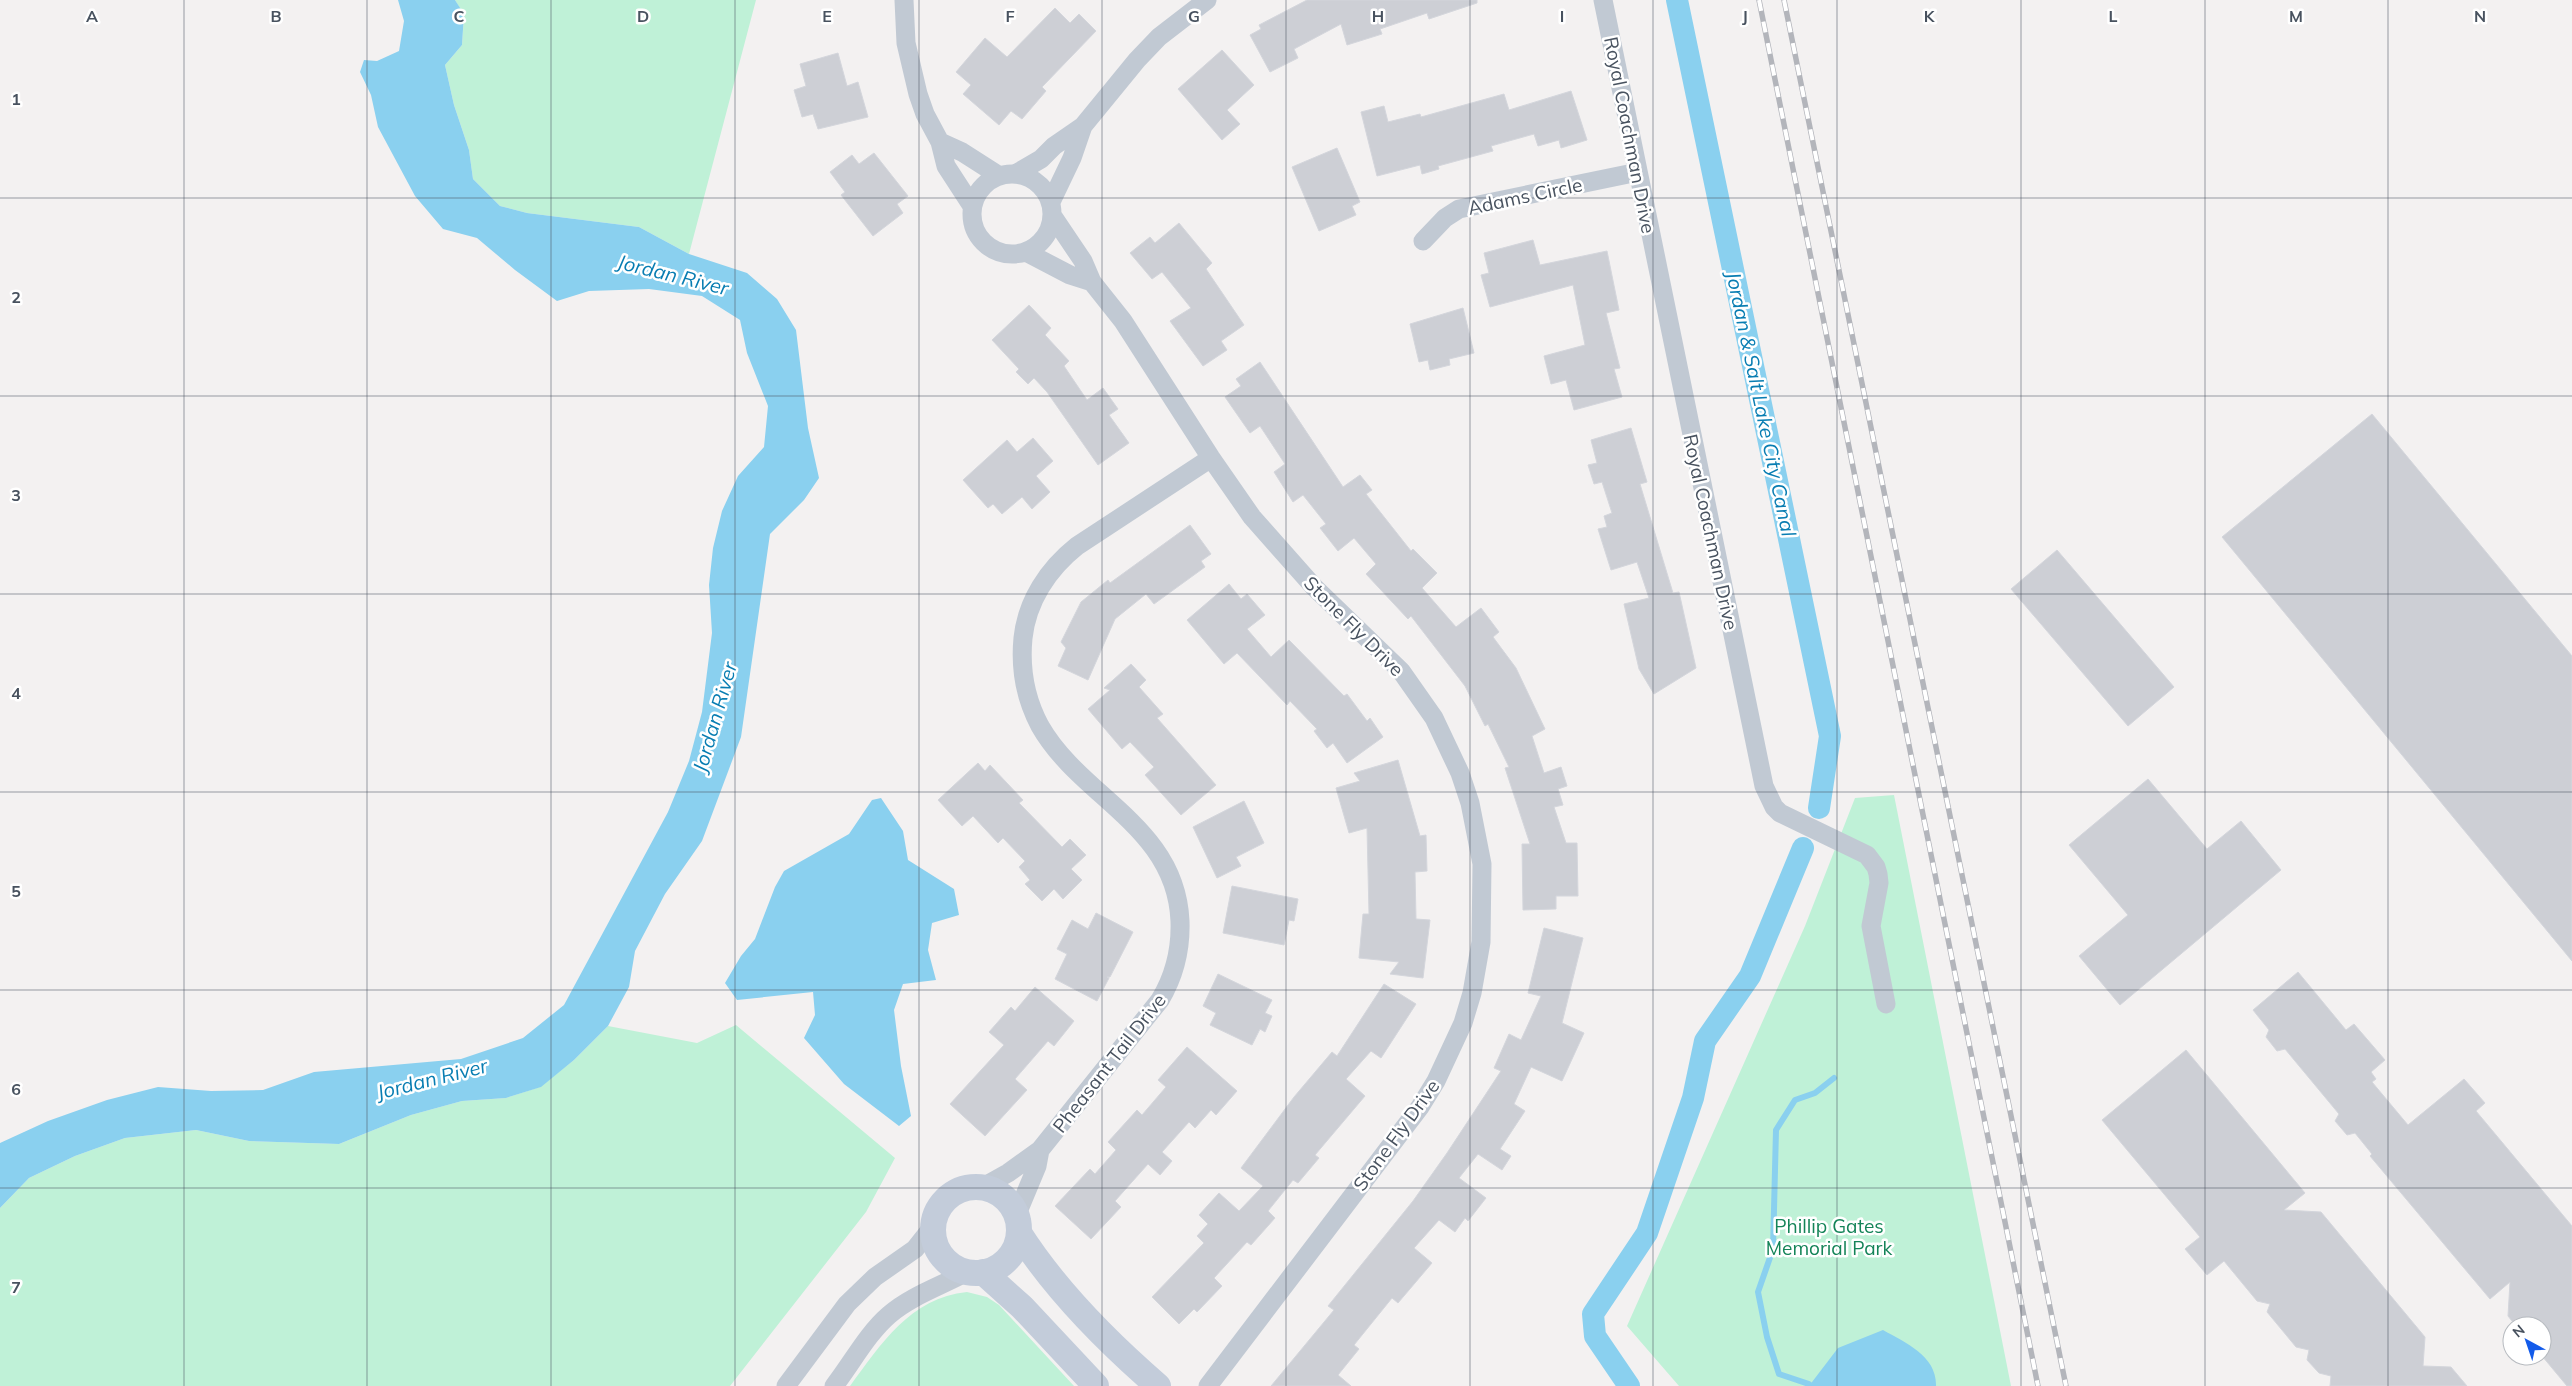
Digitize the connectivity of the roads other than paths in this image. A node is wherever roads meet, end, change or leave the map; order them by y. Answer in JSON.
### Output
{"nodes":[{"id":1,"x":904,"y":0,"type":"edge"},
{"id":2,"x":1206,"y":0,"type":"edge"},
{"id":3,"x":1602,"y":0,"type":"edge"},
{"id":4,"x":1083,"y":126,"type":"junction"},
{"id":5,"x":940,"y":142,"type":"junction"},
{"id":6,"x":1638,"y":172,"type":"junction"},
{"id":7,"x":1007,"y":174,"type":"junction"},
{"id":8,"x":972,"y":206,"type":"junction"},
{"id":9,"x":1052,"y":208,"type":"junction"},
{"id":10,"x":1423,"y":241,"type":"dead end"},
{"id":11,"x":1026,"y":252,"type":"junction"},
{"id":12,"x":1092,"y":282,"type":"junction"},
{"id":13,"x":1211,"y":458,"type":"junction"},
{"id":14,"x":1886,"y":1004,"type":"dead end"},
{"id":15,"x":1040,"y":1150,"type":"junction"},
{"id":16,"x":984,"y":1187,"type":"junction"},
{"id":17,"x":1018,"y":1224,"type":"junction"},
{"id":18,"x":934,"y":1225,"type":"junction"},
{"id":19,"x":975,"y":1272,"type":"junction"},
{"id":20,"x":786,"y":1386,"type":"edge"},
{"id":21,"x":834,"y":1386,"type":"edge"},
{"id":22,"x":1096,"y":1386,"type":"edge"},
{"id":23,"x":1158,"y":1386,"type":"edge"},
{"id":24,"x":1208,"y":1386,"type":"edge"}],
"edges":[{"from":1,"to":5,"type":"street"},
{"from":2,"to":4,"type":"street"},
{"from":3,"to":6,"type":"street","name":"Royal Coachman Drive"},
{"from":4,"to":7,"type":"street"},
{"from":4,"to":9,"type":"street"},
{"from":5,"to":7,"type":"street"},
{"from":5,"to":8,"type":"street"},
{"from":6,"to":10,"type":"street","name":"Adams Circle"},
{"from":6,"to":14,"type":"street","name":"Royal Coachman Drive"},
{"from":7,"to":8,"type":"street"},
{"from":7,"to":9,"type":"street"},
{"from":8,"to":11,"type":"street"},
{"from":9,"to":11,"type":"street"},
{"from":9,"to":12,"type":"street","name":"Stone Fly Drive"},
{"from":11,"to":12,"type":"street"},
{"from":12,"to":13,"type":"street","name":"Stone Fly Drive"},
{"from":13,"to":15,"type":"street","name":"Pheasant Tail Drive"},
{"from":13,"to":24,"type":"street","name":"Stone Fly Drive"},
{"from":15,"to":16,"type":"street","name":"Pheasant Tail Drive"},
{"from":15,"to":17,"type":"street","name":"Pheasant Tail Drive"},
{"from":16,"to":17,"type":"street"},
{"from":16,"to":18,"type":"street"},
{"from":17,"to":19,"type":"street"},
{"from":17,"to":23,"type":"street"},
{"from":18,"to":19,"type":"street"},
{"from":18,"to":20,"type":"street"},
{"from":19,"to":21,"type":"street"},
{"from":19,"to":22,"type":"street"}]}
